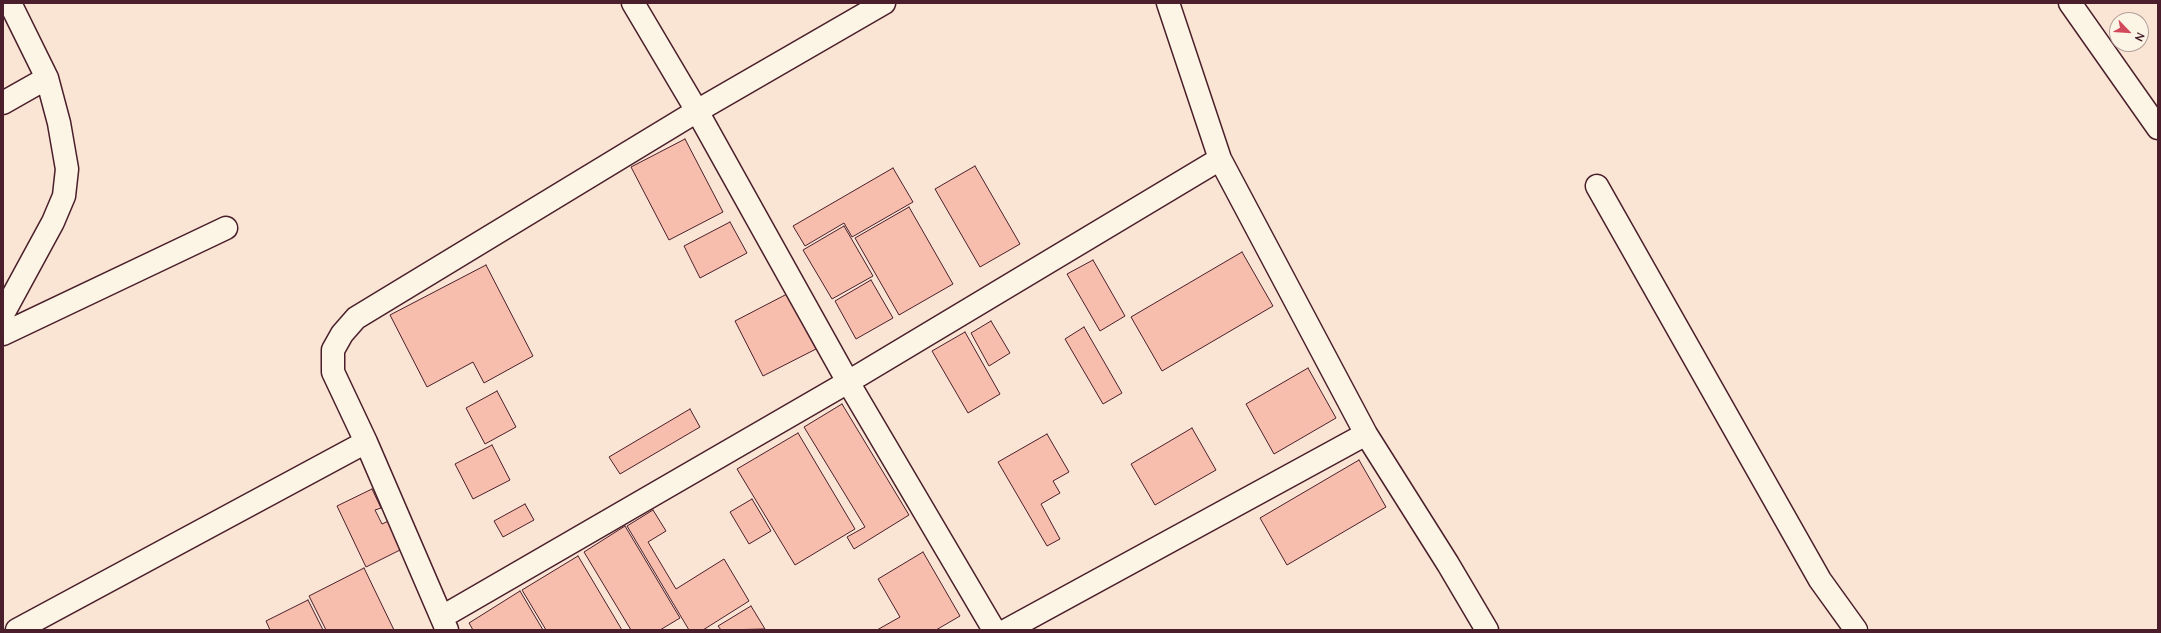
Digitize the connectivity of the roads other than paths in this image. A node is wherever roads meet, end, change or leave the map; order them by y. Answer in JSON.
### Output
{"nodes":[{"id":1,"x":10,"y":3,"type":"edge"},
{"id":2,"x":633,"y":3,"type":"edge"},
{"id":3,"x":884,"y":3,"type":"edge"},
{"id":4,"x":1170,"y":3,"type":"edge"},
{"id":5,"x":2070,"y":3,"type":"edge"},
{"id":6,"x":47,"y":78,"type":"junction"},
{"id":7,"x":3,"y":103,"type":"edge"},
{"id":8,"x":697,"y":111,"type":"junction"},
{"id":9,"x":2158,"y":128,"type":"edge"},
{"id":10,"x":1220,"y":159,"type":"junction"},
{"id":11,"x":1598,"y":186,"type":"dead end"},
{"id":12,"x":226,"y":228,"type":"dead end"},
{"id":13,"x":3,"y":314,"type":"edge"},
{"id":14,"x":3,"y":334,"type":"edge"},
{"id":15,"x":848,"y":382,"type":"junction"},
{"id":16,"x":1366,"y":434,"type":"junction"},
{"id":17,"x":366,"y":442,"type":"junction"},
{"id":18,"x":445,"y":623,"type":"edge"},
{"id":19,"x":17,"y":630,"type":"edge"},
{"id":20,"x":994,"y":630,"type":"edge"},
{"id":21,"x":1007,"y":630,"type":"edge"},
{"id":22,"x":1486,"y":630,"type":"edge"},
{"id":23,"x":1856,"y":630,"type":"edge"}],
"edges":[{"from":1,"to":6,"type":"street"},
{"from":2,"to":8,"type":"street"},
{"from":3,"to":8,"type":"street"},
{"from":4,"to":10,"type":"street"},
{"from":5,"to":9,"type":"street"},
{"from":6,"to":7,"type":"street"},
{"from":6,"to":13,"type":"street"},
{"from":8,"to":15,"type":"street"},
{"from":8,"to":17,"type":"street"},
{"from":10,"to":15,"type":"street"},
{"from":10,"to":16,"type":"street"},
{"from":11,"to":23,"type":"street"},
{"from":12,"to":14,"type":"street"},
{"from":15,"to":18,"type":"street"},
{"from":15,"to":20,"type":"street"},
{"from":16,"to":21,"type":"street"},
{"from":16,"to":22,"type":"street"},
{"from":17,"to":18,"type":"street"},
{"from":17,"to":19,"type":"street"}]}
